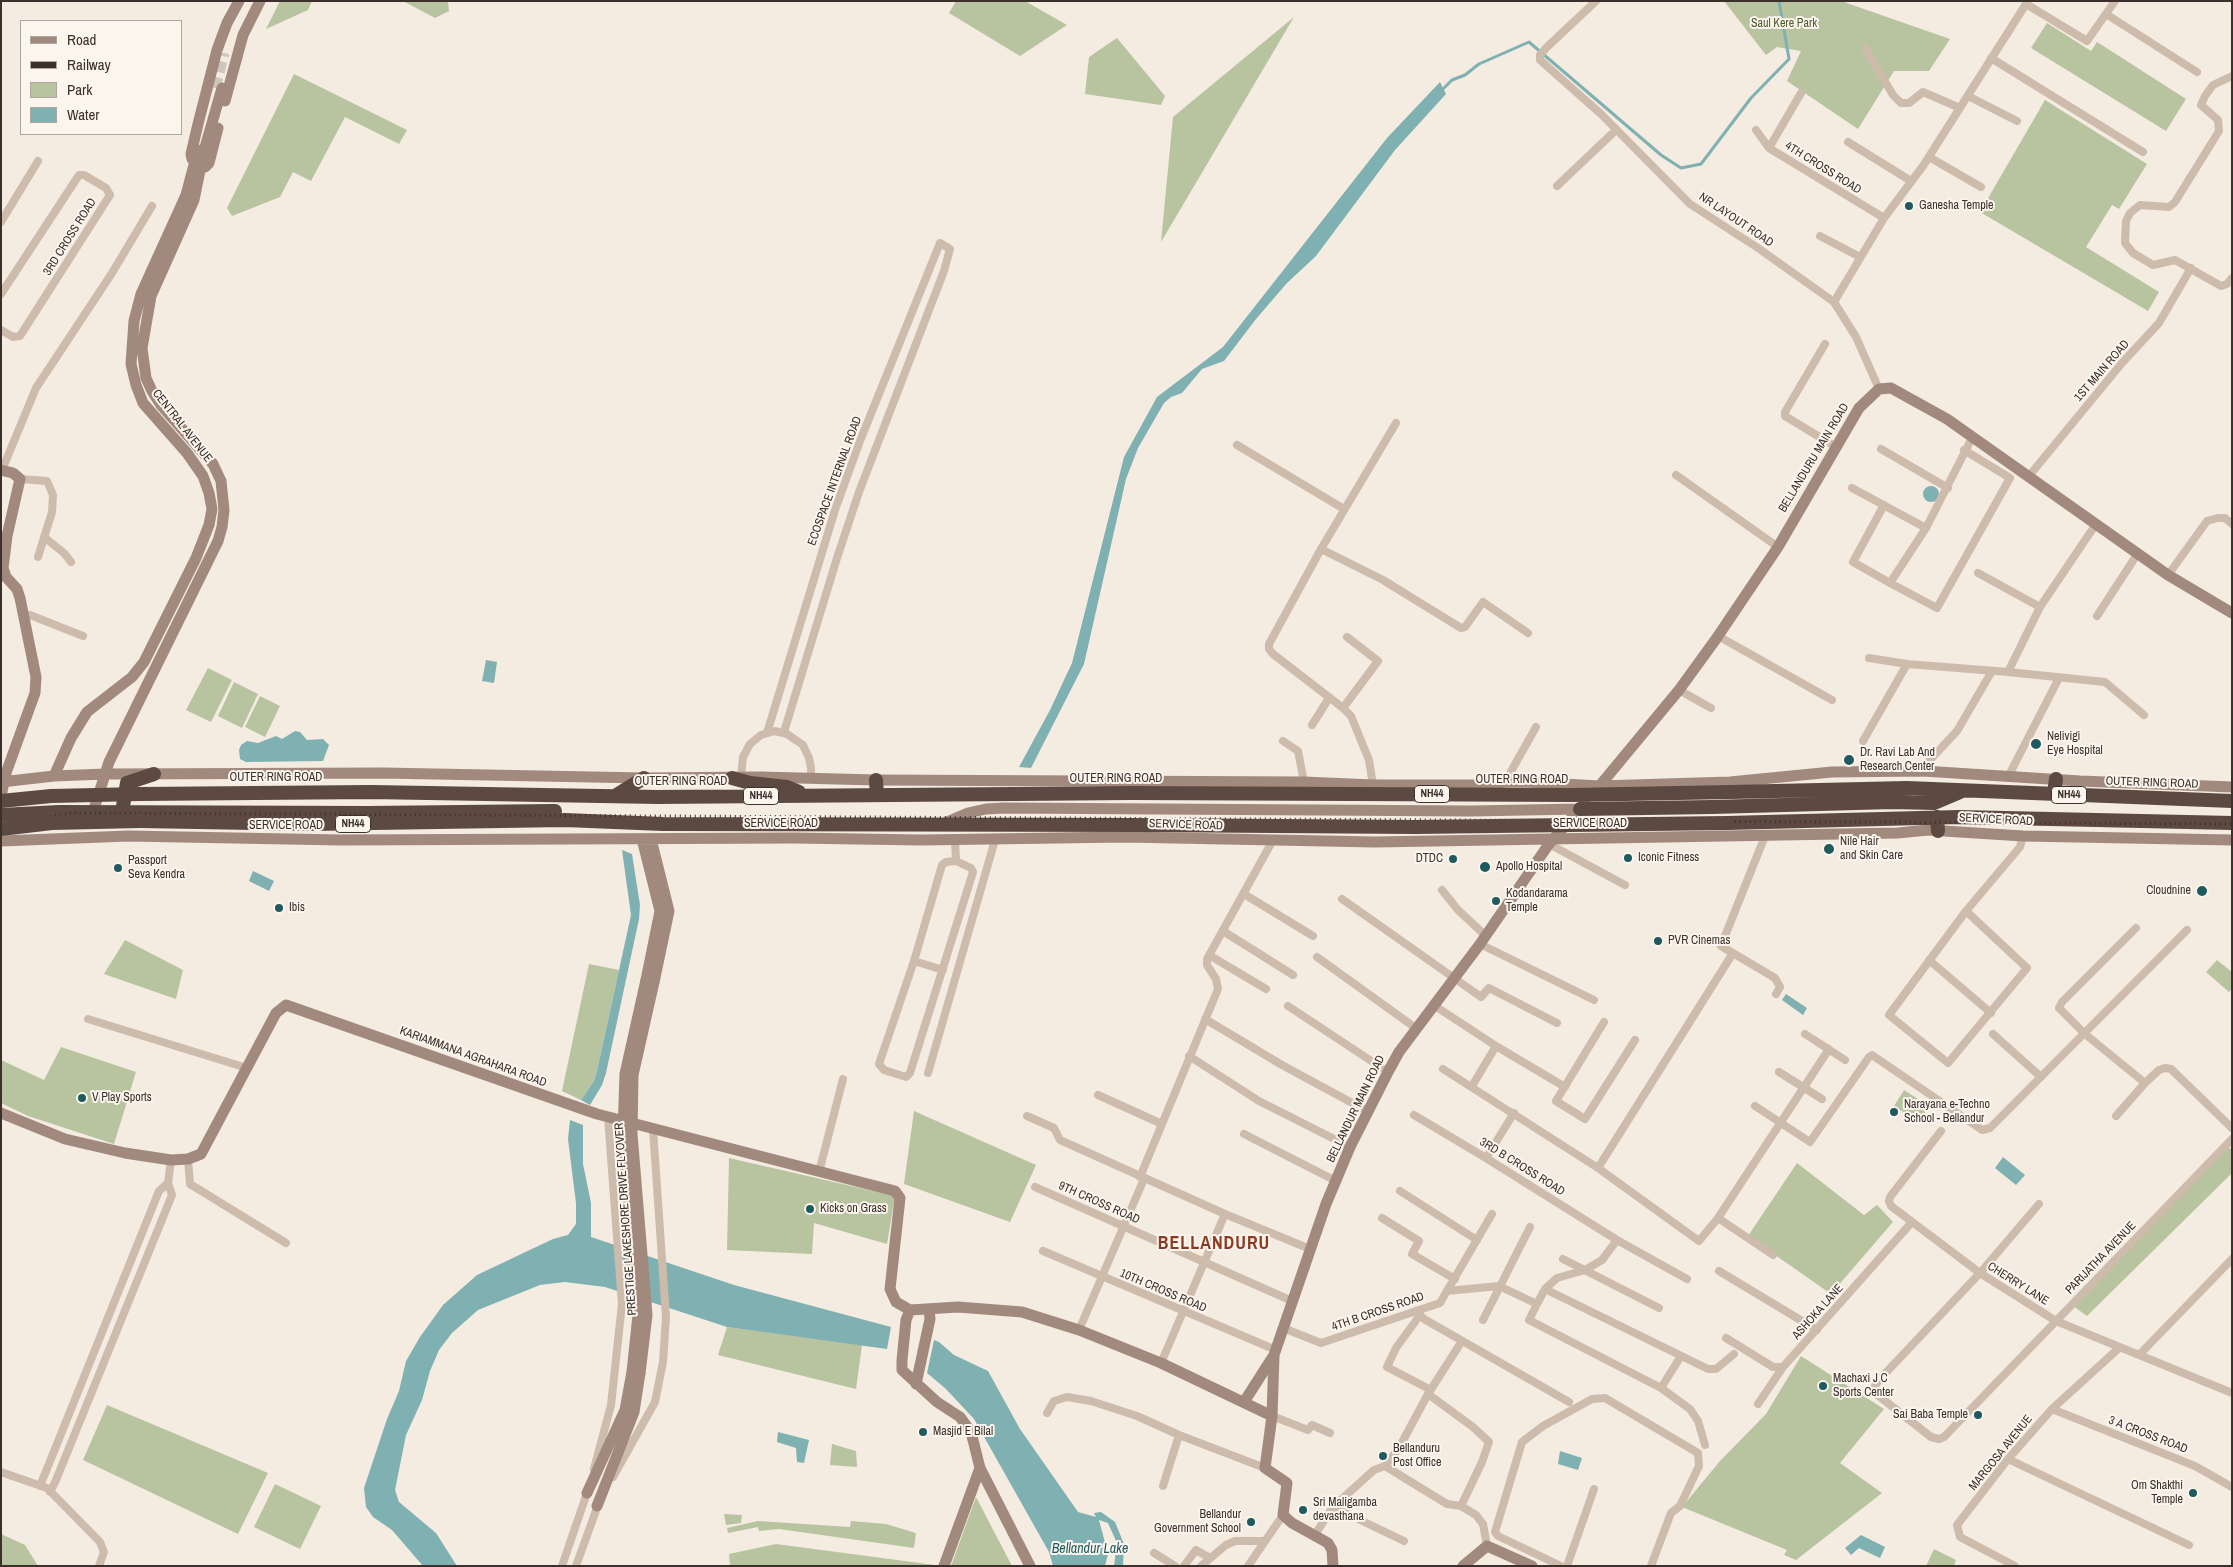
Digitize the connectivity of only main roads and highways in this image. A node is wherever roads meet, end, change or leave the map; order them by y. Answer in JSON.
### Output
{"nodes":[{"id":1,"x":154,"y":774,"type":"road end"},
{"id":2,"x":644,"y":778,"type":"road end"},
{"id":3,"x":736,"y":778,"type":"road end"},
{"id":4,"x":2056,"y":779,"type":"road end"},
{"id":5,"x":876,"y":780,"type":"road end"},
{"id":6,"x":1966,"y":790,"type":"junction"},
{"id":7,"x":2054,"y":794,"type":"junction"},
{"id":8,"x":877,"y":795,"type":"junction"},
{"id":9,"x":810,"y":796,"type":"junction"},
{"id":10,"x":614,"y":797,"type":"junction"},
{"id":11,"x":1,"y":801,"type":"edge"},
{"id":12,"x":2232,"y":801,"type":"edge"},
{"id":13,"x":1580,"y":809,"type":"road end"},
{"id":14,"x":122,"y":812,"type":"junction"},
{"id":15,"x":1,"y":815,"type":"edge"},
{"id":16,"x":597,"y":821,"type":"junction"},
{"id":17,"x":2232,"y":823,"type":"edge"},
{"id":18,"x":1,"y":830,"type":"edge"}],
"edges":[{"from":1,"to":14,"type":"highway"},
{"from":2,"to":10,"type":"highway"},
{"from":3,"to":9,"type":"highway"},
{"from":4,"to":7,"type":"highway"},
{"from":5,"to":8,"type":"highway"},
{"from":6,"to":7,"type":"highway","name":"OUTER RING ROAD","number":"NH44"},
{"from":6,"to":8,"type":"highway","name":"OUTER RING ROAD","number":"NH44","bridge":true},
{"from":6,"to":13,"type":"highway"},
{"from":7,"to":12,"type":"highway","name":"OUTER RING ROAD","number":"NH44"},
{"from":8,"to":9,"type":"highway","name":"OUTER RING ROAD","number":"NH44"},
{"from":9,"to":10,"type":"highway","name":"OUTER RING ROAD","number":"NH44"},
{"from":10,"to":11,"type":"highway","name":"OUTER RING ROAD","number":"NH44","bridge":true},
{"from":14,"to":15,"type":"highway"},
{"from":14,"to":16,"type":"highway"},
{"from":16,"to":17,"type":"highway","number":"NH44","bridge":true},
{"from":16,"to":18,"type":"highway","number":"NH44","bridge":true}]}
